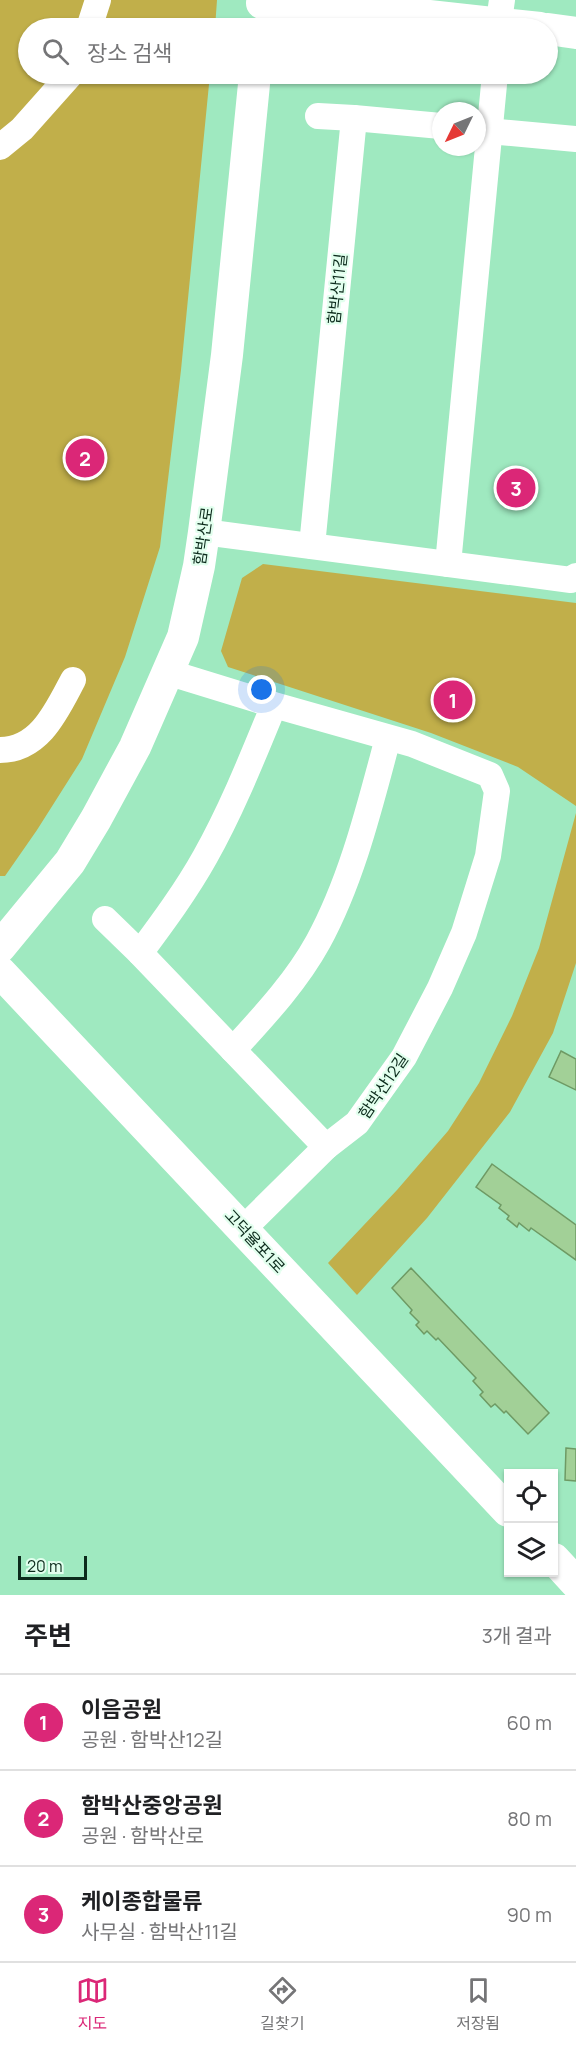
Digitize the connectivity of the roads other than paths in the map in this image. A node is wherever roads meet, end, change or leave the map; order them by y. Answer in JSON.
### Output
{"nodes":[{"id":1,"x":98,"y":0,"type":"edge"},
{"id":2,"x":262,"y":10,"type":"edge"},
{"id":3,"x":500,"y":17,"type":"edge"},
{"id":4,"x":92,"y":18,"type":"edge"},
{"id":5,"x":558,"y":30,"type":"edge"},
{"id":6,"x":576,"y":33,"type":"edge"},
{"id":7,"x":62,"y":84,"type":"edge"},
{"id":8,"x":254,"y":84,"type":"edge"},
{"id":9,"x":493,"y":84,"type":"edge"},
{"id":10,"x":318,"y":116,"type":"dead end"},
{"id":11,"x":354,"y":118,"type":"junction"},
{"id":12,"x":486,"y":120,"type":"edge"},
{"id":13,"x":432,"y":125,"type":"edge"},
{"id":14,"x":486,"y":130,"type":"edge"},
{"id":15,"x":576,"y":139,"type":"edge"},
{"id":16,"x":0,"y":147,"type":"edge"},
{"id":17,"x":482,"y":156,"type":"edge"},
{"id":18,"x":204,"y":532,"type":"junction"},
{"id":19,"x":312,"y":546,"type":"junction"},
{"id":20,"x":448,"y":564,"type":"junction"},
{"id":21,"x":576,"y":576,"type":"edge"},
{"id":22,"x":167,"y":672,"type":"junction"},
{"id":23,"x":73,"y":680,"type":"dead end"},
{"id":24,"x":274,"y":705,"type":"junction"},
{"id":25,"x":388,"y":738,"type":"junction"},
{"id":26,"x":0,"y":750,"type":"edge"},
{"id":27,"x":105,"y":919,"type":"dead end"},
{"id":28,"x":0,"y":947,"type":"edge"},
{"id":29,"x":140,"y":953,"type":"junction"},
{"id":30,"x":0,"y":972,"type":"edge"},
{"id":31,"x":234,"y":1050,"type":"junction"},
{"id":32,"x":326,"y":1147,"type":"junction"},
{"id":33,"x":243,"y":1229,"type":"junction"},
{"id":34,"x":504,"y":1507,"type":"edge"},
{"id":35,"x":558,"y":1563,"type":"edge"},
{"id":36,"x":576,"y":1583,"type":"edge"}],
"edges":[{"from":1,"to":4,"type":"street"},
{"from":2,"to":3,"type":"street"},
{"from":5,"to":6,"type":"street"},
{"from":7,"to":16,"type":"street"},
{"from":8,"to":18,"type":"street","name":"함박산로"},
{"from":9,"to":12,"type":"street"},
{"from":10,"to":11,"type":"street"},
{"from":11,"to":13,"type":"street"},
{"from":11,"to":19,"type":"street","name":"함박산11길"},
{"from":14,"to":15,"type":"street"},
{"from":17,"to":20,"type":"street"},
{"from":18,"to":19,"type":"street"},
{"from":18,"to":22,"type":"street","name":"함박산로"},
{"from":19,"to":20,"type":"street"},
{"from":20,"to":21,"type":"street"},
{"from":22,"to":24,"type":"street","name":"함박산12길"},
{"from":22,"to":28,"type":"street","name":"함박산로"},
{"from":23,"to":26,"type":"street"},
{"from":24,"to":25,"type":"street","name":"함박산12길"},
{"from":24,"to":29,"type":"street"},
{"from":25,"to":31,"type":"street"},
{"from":25,"to":32,"type":"street","name":"함박산12길"},
{"from":27,"to":29,"type":"street"},
{"from":29,"to":31,"type":"street"},
{"from":30,"to":33,"type":"street","name":"고덕율포1로"},
{"from":31,"to":32,"type":"street"},
{"from":32,"to":33,"type":"street","name":"함박산12길"},
{"from":33,"to":34,"type":"street","name":"고덕율포1로"},
{"from":35,"to":36,"type":"street"}]}
